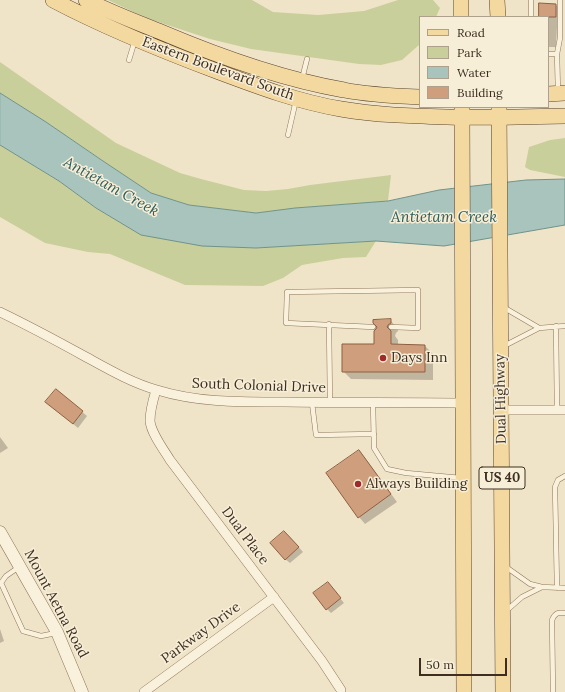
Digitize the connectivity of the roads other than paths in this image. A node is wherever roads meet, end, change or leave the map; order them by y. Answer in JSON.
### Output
{"nodes":[{"id":1,"x":53,"y":0,"type":"edge"},
{"id":2,"x":86,"y":0,"type":"edge"},
{"id":3,"x":461,"y":0,"type":"edge"},
{"id":4,"x":497,"y":0,"type":"edge"},
{"id":5,"x":531,"y":0,"type":"edge"},
{"id":6,"x":560,"y":0,"type":"edge"},
{"id":7,"x":461,"y":16,"type":"edge"},
{"id":8,"x":498,"y":16,"type":"edge"},
{"id":9,"x":531,"y":16,"type":"edge"},
{"id":10,"x":142,"y":22,"type":"junction"},
{"id":11,"x":136,"y":39,"type":"junction"},
{"id":12,"x":549,"y":54,"type":"edge"},
{"id":13,"x":557,"y":54,"type":"junction"},
{"id":14,"x":307,"y":59,"type":"dead end"},
{"id":15,"x":128,"y":60,"type":"dead end"},
{"id":16,"x":302,"y":81,"type":"junction"},
{"id":17,"x":557,"y":93,"type":"edge"},
{"id":18,"x":419,"y":97,"type":"edge"},
{"id":19,"x":297,"y":98,"type":"junction"},
{"id":20,"x":462,"y":112,"type":"edge"},
{"id":21,"x":499,"y":112,"type":"edge"},
{"id":22,"x":565,"y":116,"type":"edge"},
{"id":23,"x":288,"y":135,"type":"dead end"},
{"id":24,"x":500,"y":305,"type":"junction"},
{"id":25,"x":0,"y":312,"type":"edge"},
{"id":26,"x":330,"y":324,"type":"junction"},
{"id":27,"x":556,"y":326,"type":"junction"},
{"id":28,"x":565,"y":326,"type":"edge"},
{"id":29,"x":374,"y":327,"type":"dead end"},
{"id":30,"x":391,"y":327,"type":"dead end"},
{"id":31,"x":540,"y":328,"type":"junction"},
{"id":32,"x":501,"y":348,"type":"junction"},
{"id":33,"x":156,"y":390,"type":"junction"},
{"id":34,"x":312,"y":403,"type":"junction"},
{"id":35,"x":330,"y":403,"type":"junction"},
{"id":36,"x":373,"y":403,"type":"junction"},
{"id":37,"x":464,"y":403,"type":"junction"},
{"id":38,"x":502,"y":410,"type":"junction"},
{"id":39,"x":561,"y":410,"type":"edge"},
{"id":40,"x":374,"y":434,"type":"junction"},
{"id":41,"x":565,"y":476,"type":"edge"},
{"id":42,"x":464,"y":478,"type":"junction"},
{"id":43,"x":0,"y":532,"type":"edge"},
{"id":44,"x":503,"y":565,"type":"junction"},
{"id":45,"x":20,"y":566,"type":"junction"},
{"id":46,"x":542,"y":587,"type":"junction"},
{"id":47,"x":557,"y":588,"type":"junction"},
{"id":48,"x":565,"y":588,"type":"edge"},
{"id":49,"x":274,"y":597,"type":"junction"},
{"id":50,"x":565,"y":612,"type":"edge"},
{"id":51,"x":503,"y":614,"type":"junction"},
{"id":52,"x":57,"y":632,"type":"junction"},
{"id":53,"x":341,"y":691,"type":"edge"},
{"id":54,"x":82,"y":692,"type":"edge"},
{"id":55,"x":144,"y":692,"type":"edge"},
{"id":56,"x":464,"y":692,"type":"edge"},
{"id":57,"x":503,"y":692,"type":"edge"},
{"id":58,"x":554,"y":692,"type":"edge"}],
"edges":[{"from":1,"to":11,"type":"main road","name":"Eastern Boulevard South"},
{"from":2,"to":10,"type":"main road","name":"Eastern Boulevard South"},
{"from":3,"to":7,"type":"main road"},
{"from":4,"to":8,"type":"main road"},
{"from":5,"to":9,"type":"lane"},
{"from":6,"to":13,"type":"lane"},
{"from":10,"to":11,"type":"main road"},
{"from":10,"to":16,"type":"main road","name":"Eastern Boulevard South"},
{"from":11,"to":15,"type":"lane"},
{"from":11,"to":19,"type":"main road","name":"Eastern Boulevard South"},
{"from":12,"to":13,"type":"lane"},
{"from":13,"to":17,"type":"lane"},
{"from":14,"to":16,"type":"lane"},
{"from":16,"to":18,"type":"main road","name":"Eastern Boulevard South"},
{"from":19,"to":20,"type":"main road","name":"Eastern Boulevard South"},
{"from":19,"to":23,"type":"lane"},
{"from":20,"to":21,"type":"main road","name":"Eastern Boulevard South"},
{"from":20,"to":37,"type":"main road","number":"US 40"},
{"from":21,"to":22,"type":"main road","name":"Eastern Boulevard South"},
{"from":21,"to":24,"type":"main road","name":"Dual Highway","number":"US 40"},
{"from":24,"to":31,"type":"lane"},
{"from":24,"to":32,"type":"main road","name":"Dual Highway","number":"US 40"},
{"from":25,"to":33,"type":"street","name":"South Colonial Drive"},
{"from":26,"to":29,"type":"lane"},
{"from":26,"to":30,"type":"lane"},
{"from":26,"to":35,"type":"lane"},
{"from":27,"to":28,"type":"lane"},
{"from":27,"to":31,"type":"lane"},
{"from":27,"to":39,"type":"lane"},
{"from":31,"to":32,"type":"lane"},
{"from":32,"to":38,"type":"main road","name":"Dual Highway","number":"US 40"},
{"from":33,"to":34,"type":"street","name":"South Colonial Drive"},
{"from":33,"to":49,"type":"street","name":"Dual Place"},
{"from":34,"to":35,"type":"street","name":"South Colonial Drive"},
{"from":34,"to":40,"type":"lane"},
{"from":35,"to":36,"type":"street","name":"South Colonial Drive"},
{"from":36,"to":37,"type":"street","name":"South Colonial Drive"},
{"from":36,"to":40,"type":"lane"},
{"from":37,"to":42,"type":"main road","number":"US 40"},
{"from":38,"to":39,"type":"street"},
{"from":38,"to":44,"type":"main road","name":"Dual Highway","number":"US 40"},
{"from":40,"to":42,"type":"lane"},
{"from":41,"to":47,"type":"lane"},
{"from":42,"to":56,"type":"main road","number":"US 40"},
{"from":43,"to":45,"type":"street","name":"Mount Aetna Road"},
{"from":44,"to":46,"type":"lane"},
{"from":44,"to":51,"type":"main road","name":"Dual Highway","number":"US 40"},
{"from":45,"to":52,"type":"street","name":"Mount Aetna Road"},
{"from":45,"to":52,"type":"lane"},
{"from":46,"to":47,"type":"lane"},
{"from":46,"to":51,"type":"lane"},
{"from":47,"to":48,"type":"lane"},
{"from":49,"to":53,"type":"street","name":"Dual Place"},
{"from":49,"to":55,"type":"street","name":"Parkway Drive"},
{"from":50,"to":58,"type":"lane"},
{"from":51,"to":57,"type":"main road","name":"Dual Highway","number":"US 40"},
{"from":52,"to":54,"type":"street","name":"Mount Aetna Road"}]}
